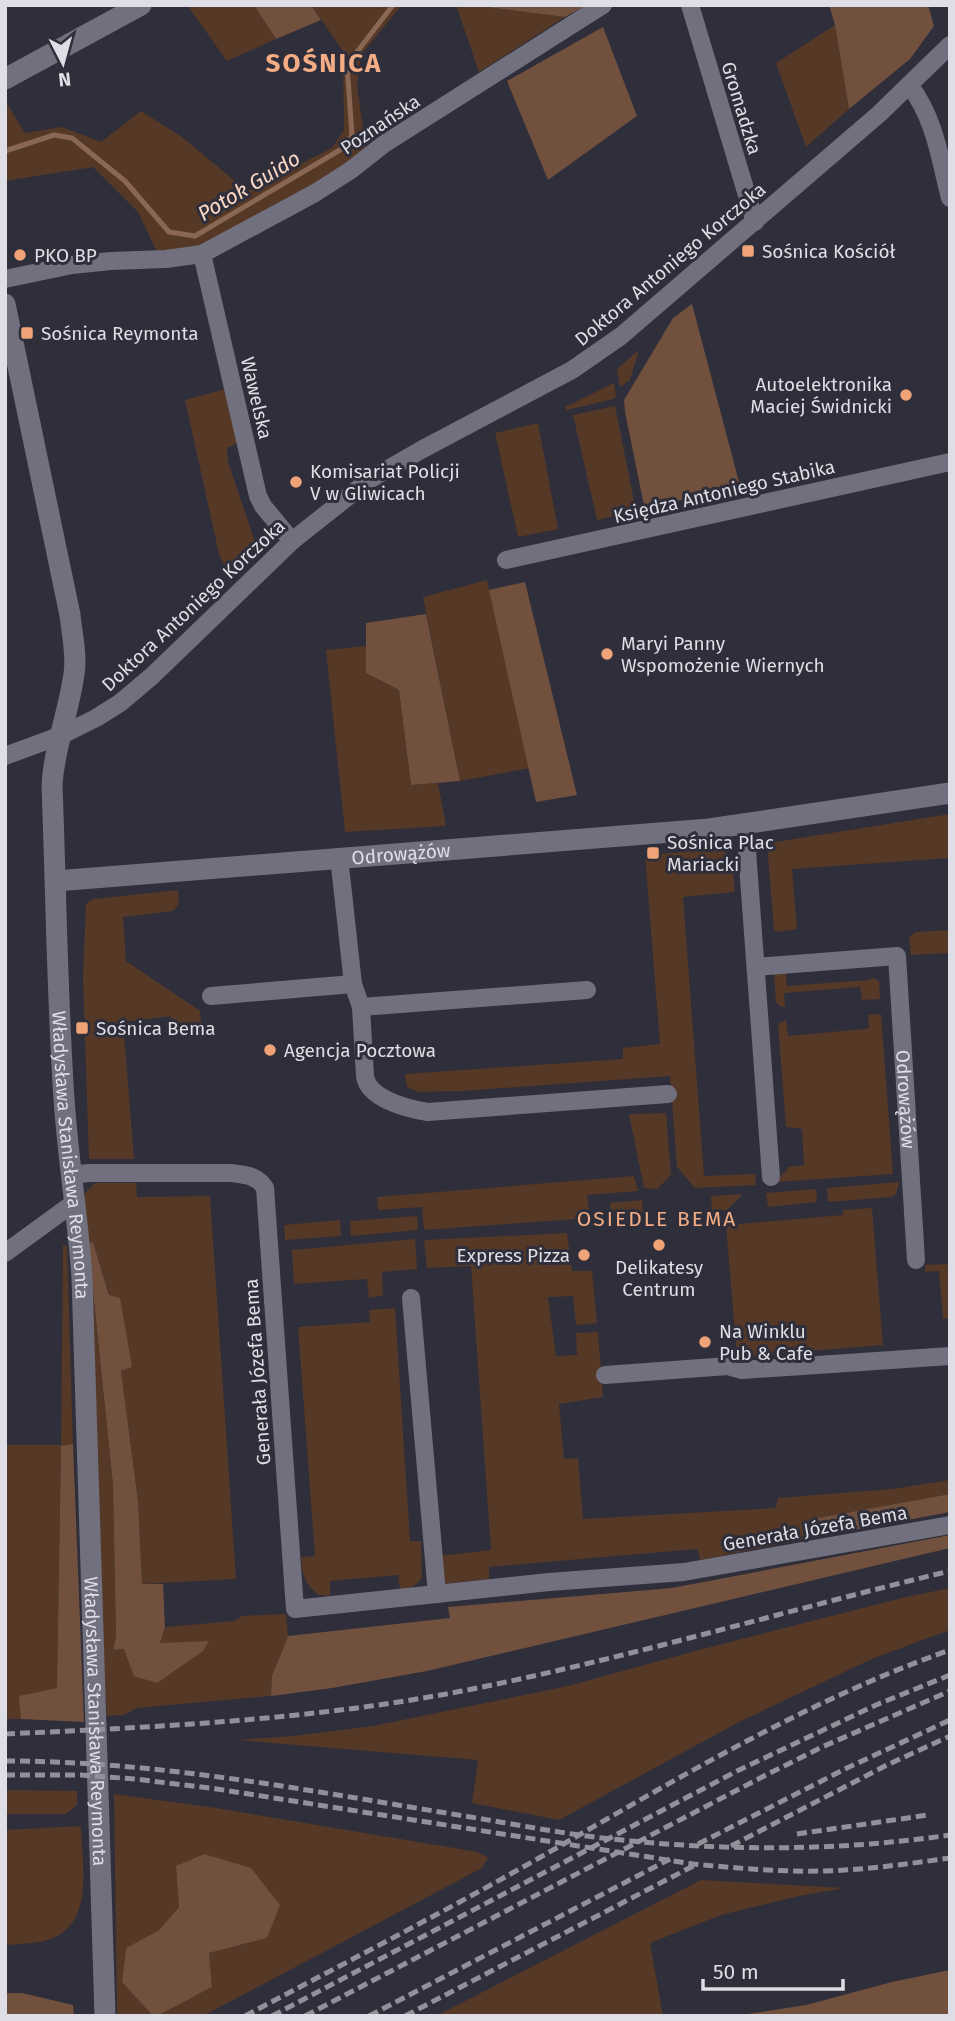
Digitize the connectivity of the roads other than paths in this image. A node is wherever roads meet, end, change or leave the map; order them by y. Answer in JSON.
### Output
{"nodes":[{"id":1,"x":141,"y":5,"type":"edge"},
{"id":2,"x":603,"y":5,"type":"edge"},
{"id":3,"x":690,"y":5,"type":"edge"},
{"id":4,"x":950,"y":45,"type":"edge"},
{"id":5,"x":5,"y":79,"type":"edge"},
{"id":6,"x":910,"y":86,"type":"junction"},
{"id":7,"x":950,"y":198,"type":"edge"},
{"id":8,"x":755,"y":222,"type":"junction"},
{"id":9,"x":202,"y":254,"type":"junction"},
{"id":10,"x":5,"y":279,"type":"edge"},
{"id":11,"x":5,"y":304,"type":"edge"},
{"id":12,"x":950,"y":462,"type":"edge"},
{"id":13,"x":292,"y":541,"type":"junction"},
{"id":14,"x":506,"y":560,"type":"dead end"},
{"id":15,"x":62,"y":735,"type":"junction"},
{"id":16,"x":5,"y":756,"type":"edge"},
{"id":17,"x":950,"y":793,"type":"edge"},
{"id":18,"x":746,"y":824,"type":"junction"},
{"id":19,"x":339,"y":857,"type":"junction"},
{"id":20,"x":56,"y":881,"type":"junction"},
{"id":21,"x":755,"y":967,"type":"junction"},
{"id":22,"x":353,"y":984,"type":"junction"},
{"id":23,"x":587,"y":990,"type":"dead end"},
{"id":24,"x":211,"y":996,"type":"dead end"},
{"id":25,"x":361,"y":1007,"type":"junction"},
{"id":26,"x":668,"y":1094,"type":"dead end"},
{"id":27,"x":71,"y":1175,"type":"junction"},
{"id":28,"x":771,"y":1177,"type":"dead end"},
{"id":29,"x":75,"y":1202,"type":"junction"},
{"id":30,"x":5,"y":1253,"type":"edge"},
{"id":31,"x":916,"y":1260,"type":"dead end"},
{"id":32,"x":411,"y":1298,"type":"dead end"},
{"id":33,"x":950,"y":1356,"type":"edge"},
{"id":34,"x":605,"y":1375,"type":"dead end"},
{"id":35,"x":950,"y":1525,"type":"edge"},
{"id":36,"x":437,"y":1594,"type":"junction"},
{"id":37,"x":105,"y":2016,"type":"edge"}],
"edges":[{"from":1,"to":5,"type":"street"},
{"from":2,"to":9,"type":"street","name":"Poznańska"},
{"from":3,"to":8,"type":"street","name":"Gromadzka"},
{"from":4,"to":6,"type":"street","name":"Doktora Antoniego Korczoka"},
{"from":6,"to":7,"type":"street"},
{"from":6,"to":8,"type":"street","name":"Doktora Antoniego Korczoka"},
{"from":8,"to":13,"type":"street","name":"Doktora Antoniego Korczoka"},
{"from":9,"to":10,"type":"street","name":"Poznańska"},
{"from":9,"to":13,"type":"street","name":"Wawelska"},
{"from":11,"to":15,"type":"street","name":"Władysława Stanisława Reymonta"},
{"from":12,"to":14,"type":"street","name":"Księdza Antoniego Stabika"},
{"from":13,"to":15,"type":"street","name":"Doktora Antoniego Korczoka"},
{"from":15,"to":16,"type":"street","name":"Doktora Antoniego Korczoka"},
{"from":15,"to":20,"type":"street","name":"Władysława Stanisława Reymonta"},
{"from":17,"to":18,"type":"street","name":"Odrowążów"},
{"from":18,"to":19,"type":"street","name":"Odrowążów"},
{"from":18,"to":21,"type":"street"},
{"from":19,"to":20,"type":"street","name":"Odrowążów"},
{"from":19,"to":22,"type":"street"},
{"from":20,"to":27,"type":"street","name":"Władysława Stanisława Reymonta"},
{"from":21,"to":28,"type":"street"},
{"from":21,"to":31,"type":"street","name":"Odrowążów"},
{"from":22,"to":24,"type":"street"},
{"from":22,"to":25,"type":"street"},
{"from":23,"to":25,"type":"street"},
{"from":25,"to":26,"type":"street"},
{"from":27,"to":29,"type":"street","name":"Władysława Stanisława Reymonta"},
{"from":27,"to":36,"type":"street","name":"Generała Józefa Bema"},
{"from":29,"to":30,"type":"street"},
{"from":29,"to":37,"type":"street","name":"Władysława Stanisława Reymonta"},
{"from":32,"to":36,"type":"street"},
{"from":33,"to":34,"type":"street"},
{"from":35,"to":36,"type":"street","name":"Generała Józefa Bema"}]}
